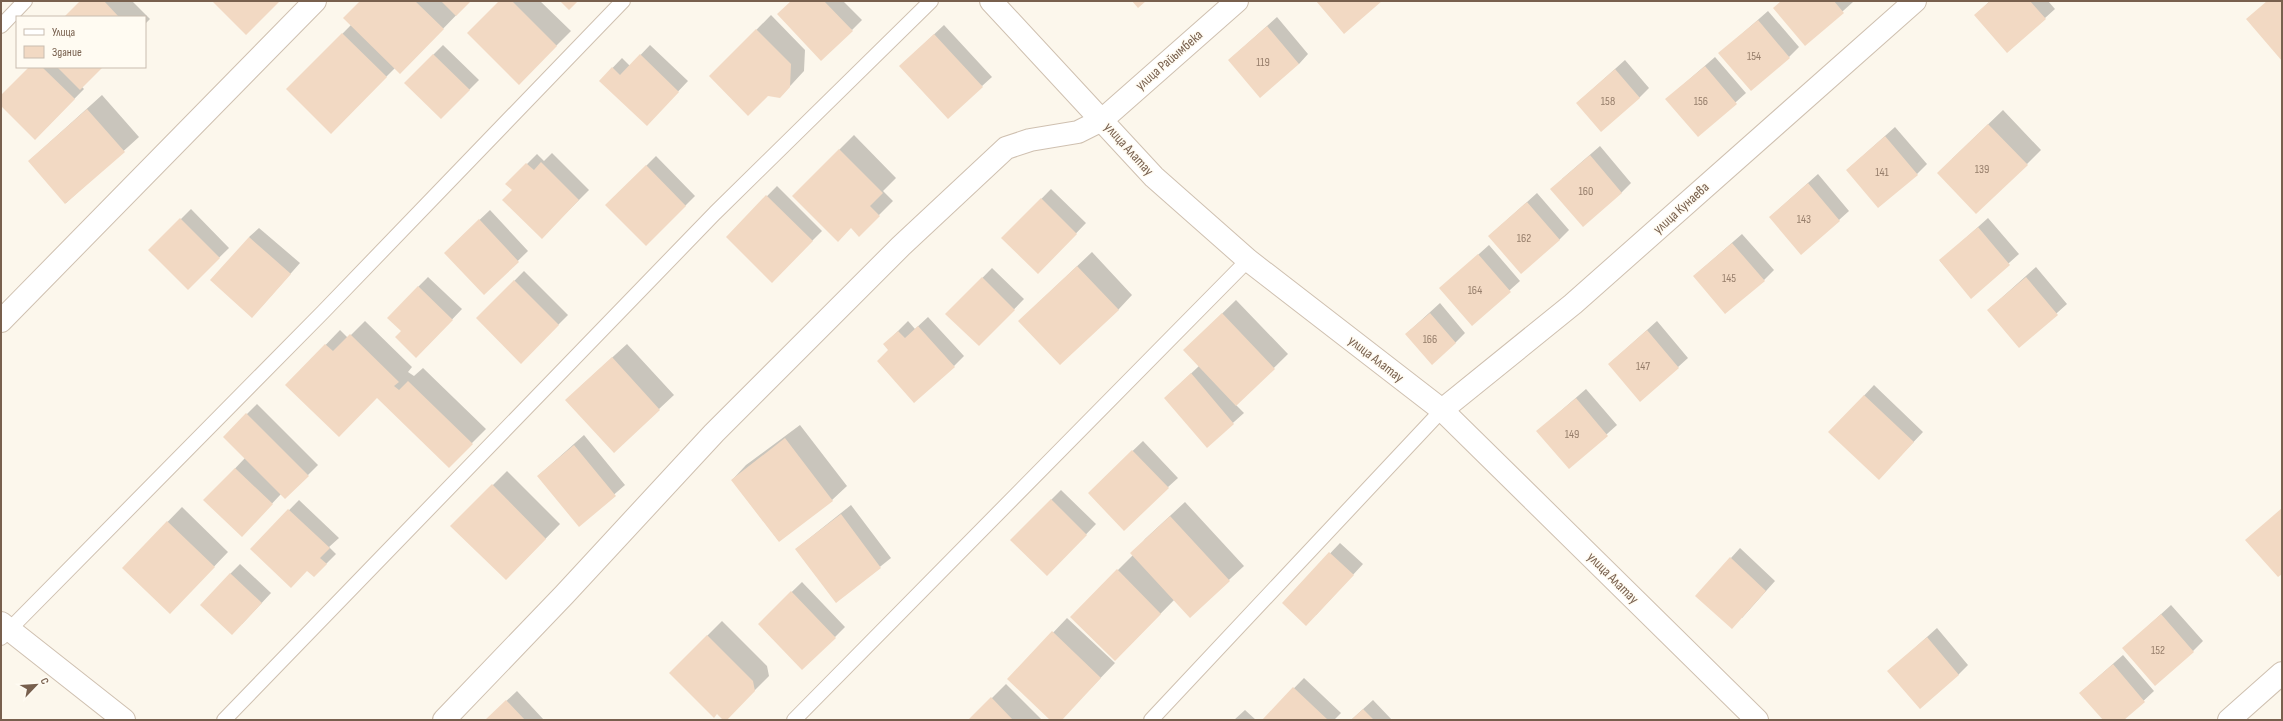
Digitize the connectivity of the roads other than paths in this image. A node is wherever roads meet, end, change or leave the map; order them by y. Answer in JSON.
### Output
{"nodes":[{"id":1,"x":25,"y":1,"type":"edge"},
{"id":2,"x":315,"y":1,"type":"edge"},
{"id":3,"x":622,"y":1,"type":"edge"},
{"id":4,"x":931,"y":1,"type":"edge"},
{"id":5,"x":992,"y":1,"type":"edge"},
{"id":6,"x":1237,"y":1,"type":"edge"},
{"id":7,"x":1915,"y":1,"type":"edge"},
{"id":8,"x":1,"y":26,"type":"edge"},
{"id":9,"x":1102,"y":120,"type":"junction"},
{"id":10,"x":1248,"y":260,"type":"junction"},
{"id":11,"x":1,"y":321,"type":"edge"},
{"id":12,"x":1442,"y":410,"type":"junction"},
{"id":13,"x":4,"y":630,"type":"edge"},
{"id":14,"x":2282,"y":673,"type":"edge"},
{"id":15,"x":124,"y":720,"type":"edge"},
{"id":16,"x":224,"y":720,"type":"edge"},
{"id":17,"x":444,"y":720,"type":"edge"},
{"id":18,"x":794,"y":720,"type":"edge"},
{"id":19,"x":1151,"y":720,"type":"edge"},
{"id":20,"x":1757,"y":720,"type":"edge"},
{"id":21,"x":2229,"y":720,"type":"edge"}],
"edges":[{"from":1,"to":8,"type":"lane"},
{"from":2,"to":11,"type":"street"},
{"from":3,"to":13,"type":"lane"},
{"from":4,"to":16,"type":"lane"},
{"from":5,"to":9,"type":"street","name":"улица Алатау"},
{"from":6,"to":9,"type":"street","name":"улица Райымбека"},
{"from":7,"to":12,"type":"street","name":"улица Кунаева"},
{"from":9,"to":10,"type":"street","name":"улица Алатау"},
{"from":9,"to":17,"type":"street","name":"улица Райымбека"},
{"from":10,"to":12,"type":"street","name":"улица Алатау"},
{"from":10,"to":18,"type":"lane"},
{"from":12,"to":19,"type":"lane"},
{"from":12,"to":20,"type":"street","name":"улица Алатау"},
{"from":13,"to":15,"type":"street"},
{"from":14,"to":21,"type":"street"}]}
